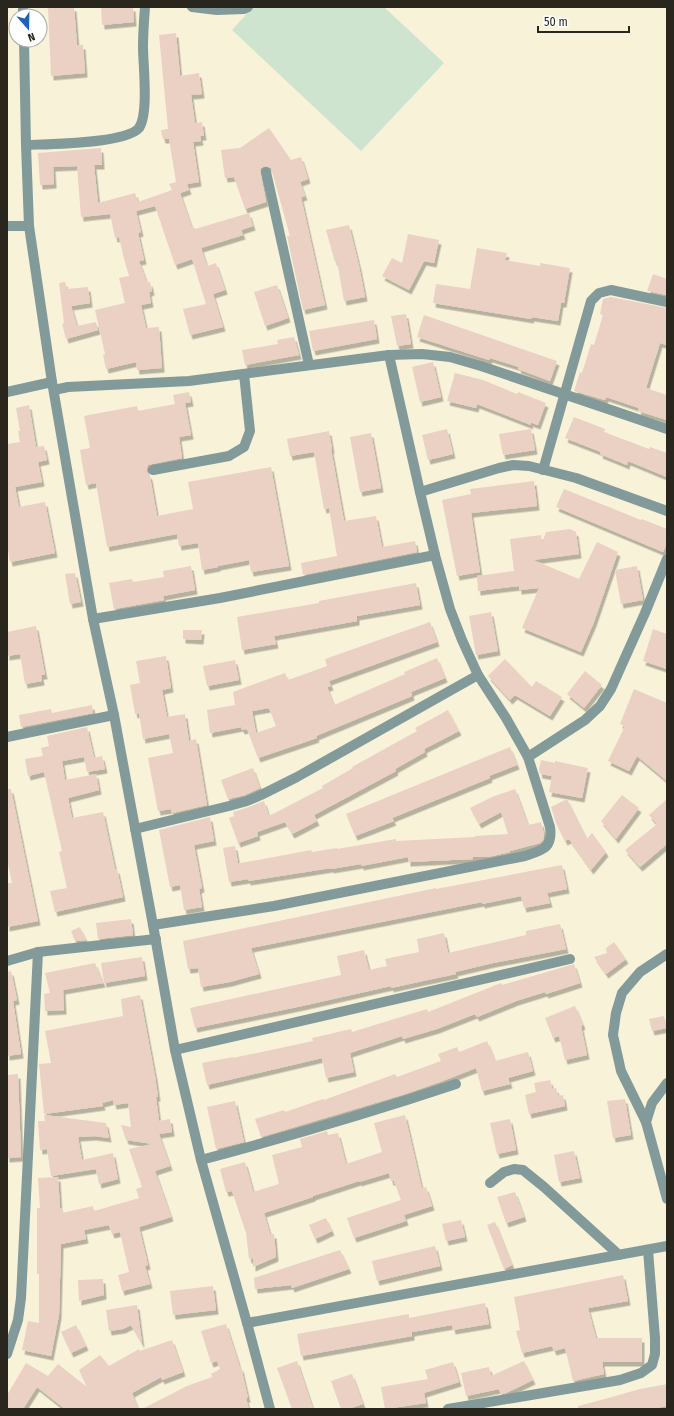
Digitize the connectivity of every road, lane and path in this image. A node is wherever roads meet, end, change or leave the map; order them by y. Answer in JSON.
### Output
{"nodes":[{"id":1,"x":145,"y":7,"type":"edge"},
{"id":2,"x":192,"y":7,"type":"edge"},
{"id":3,"x":248,"y":7,"type":"edge"},
{"id":4,"x":24,"y":48,"type":"edge"},
{"id":5,"x":26,"y":145,"type":"junction"},
{"id":6,"x":266,"y":172,"type":"dead end"},
{"id":7,"x":7,"y":226,"type":"edge"},
{"id":8,"x":29,"y":226,"type":"junction"},
{"id":9,"x":667,"y":302,"type":"edge"},
{"id":10,"x":389,"y":355,"type":"junction"},
{"id":11,"x":309,"y":366,"type":"junction"},
{"id":12,"x":244,"y":374,"type":"junction"},
{"id":13,"x":53,"y":386,"type":"junction"},
{"id":14,"x":7,"y":392,"type":"edge"},
{"id":15,"x":564,"y":394,"type":"junction"},
{"id":16,"x":667,"y":429,"type":"edge"},
{"id":17,"x":153,"y":470,"type":"dead end"},
{"id":18,"x":543,"y":470,"type":"junction"},
{"id":19,"x":420,"y":492,"type":"junction"},
{"id":20,"x":667,"y":511,"type":"edge"},
{"id":21,"x":435,"y":555,"type":"junction"},
{"id":22,"x":667,"y":559,"type":"edge"},
{"id":23,"x":93,"y":619,"type":"junction"},
{"id":24,"x":478,"y":675,"type":"junction"},
{"id":25,"x":114,"y":715,"type":"junction"},
{"id":26,"x":7,"y":737,"type":"edge"},
{"id":27,"x":528,"y":757,"type":"junction"},
{"id":28,"x":135,"y":829,"type":"junction"},
{"id":29,"x":153,"y":925,"type":"junction"},
{"id":30,"x":156,"y":939,"type":"junction"},
{"id":31,"x":38,"y":952,"type":"junction"},
{"id":32,"x":667,"y":954,"type":"edge"},
{"id":33,"x":570,"y":959,"type":"dead end"},
{"id":34,"x":7,"y":961,"type":"edge"},
{"id":35,"x":175,"y":1050,"type":"junction"},
{"id":36,"x":667,"y":1083,"type":"edge"},
{"id":37,"x":456,"y":1084,"type":"dead end"},
{"id":38,"x":646,"y":1122,"type":"junction"},
{"id":39,"x":201,"y":1160,"type":"junction"},
{"id":40,"x":490,"y":1182,"type":"dead end"},
{"id":41,"x":667,"y":1199,"type":"edge"},
{"id":42,"x":667,"y":1246,"type":"edge"},
{"id":43,"x":648,"y":1250,"type":"junction"},
{"id":44,"x":619,"y":1255,"type":"junction"},
{"id":45,"x":247,"y":1323,"type":"junction"},
{"id":46,"x":7,"y":1354,"type":"edge"},
{"id":47,"x":270,"y":1409,"type":"edge"},
{"id":48,"x":448,"y":1409,"type":"edge"}],
"edges":[{"from":1,"to":5,"type":"street"},
{"from":2,"to":3,"type":"street"},
{"from":4,"to":5,"type":"street"},
{"from":5,"to":8,"type":"street"},
{"from":6,"to":11,"type":"street"},
{"from":7,"to":8,"type":"street"},
{"from":8,"to":13,"type":"street"},
{"from":9,"to":15,"type":"street"},
{"from":10,"to":11,"type":"street"},
{"from":10,"to":15,"type":"street"},
{"from":10,"to":19,"type":"street"},
{"from":11,"to":12,"type":"street"},
{"from":12,"to":13,"type":"street"},
{"from":12,"to":17,"type":"street"},
{"from":13,"to":14,"type":"street"},
{"from":13,"to":23,"type":"street"},
{"from":15,"to":16,"type":"street"},
{"from":15,"to":18,"type":"street"},
{"from":18,"to":19,"type":"street"},
{"from":18,"to":20,"type":"street"},
{"from":19,"to":21,"type":"street"},
{"from":21,"to":23,"type":"street"},
{"from":21,"to":24,"type":"street"},
{"from":22,"to":27,"type":"street"},
{"from":23,"to":25,"type":"street"},
{"from":24,"to":27,"type":"street"},
{"from":24,"to":28,"type":"street"},
{"from":25,"to":26,"type":"street"},
{"from":25,"to":28,"type":"street"},
{"from":27,"to":29,"type":"street"},
{"from":28,"to":29,"type":"street"},
{"from":29,"to":30,"type":"street"},
{"from":30,"to":31,"type":"street"},
{"from":30,"to":35,"type":"street"},
{"from":31,"to":34,"type":"street"},
{"from":31,"to":46,"type":"street"},
{"from":32,"to":38,"type":"street"},
{"from":33,"to":35,"type":"street"},
{"from":35,"to":39,"type":"street"},
{"from":36,"to":38,"type":"street"},
{"from":37,"to":39,"type":"street"},
{"from":38,"to":41,"type":"street"},
{"from":39,"to":45,"type":"street"},
{"from":40,"to":44,"type":"street"},
{"from":42,"to":43,"type":"street"},
{"from":43,"to":44,"type":"street"},
{"from":43,"to":48,"type":"street"},
{"from":44,"to":45,"type":"street"},
{"from":45,"to":47,"type":"street"}]}
